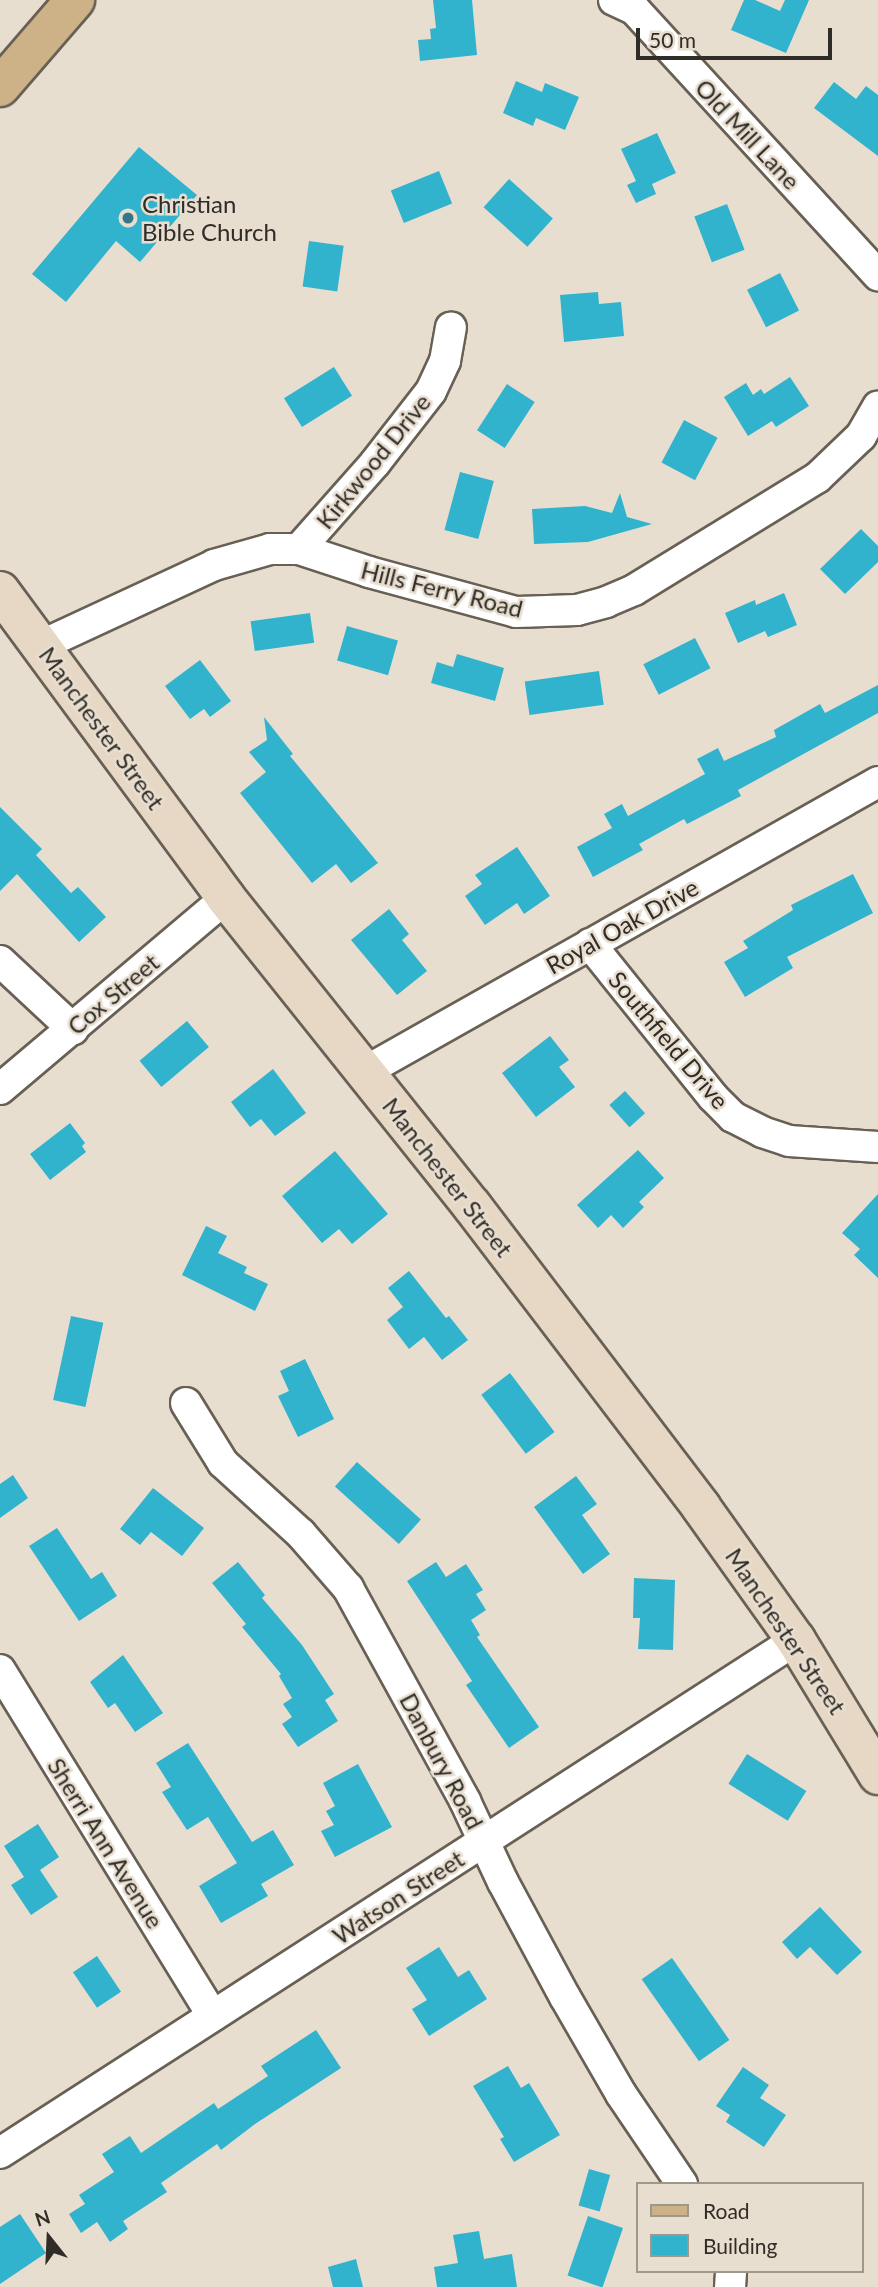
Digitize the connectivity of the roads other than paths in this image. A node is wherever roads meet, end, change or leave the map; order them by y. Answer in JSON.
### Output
{"nodes":[{"id":1,"x":75,"y":0,"type":"edge"},
{"id":2,"x":614,"y":0,"type":"edge"},
{"id":3,"x":0,"y":87,"type":"edge"},
{"id":4,"x":878,"y":275,"type":"edge"},
{"id":5,"x":451,"y":328,"type":"dead end"},
{"id":6,"x":878,"y":406,"type":"edge"},
{"id":7,"x":299,"y":549,"type":"junction"},
{"id":8,"x":0,"y":591,"type":"edge"},
{"id":9,"x":42,"y":645,"type":"junction"},
{"id":10,"x":878,"y":782,"type":"edge"},
{"id":11,"x":226,"y":898,"type":"junction"},
{"id":12,"x":590,"y":944,"type":"junction"},
{"id":13,"x":0,"y":961,"type":"edge"},
{"id":14,"x":73,"y":1029,"type":"junction"},
{"id":15,"x":366,"y":1071,"type":"junction"},
{"id":16,"x":0,"y":1089,"type":"edge"},
{"id":17,"x":878,"y":1147,"type":"edge"},
{"id":18,"x":186,"y":1403,"type":"dead end"},
{"id":19,"x":796,"y":1640,"type":"junction"},
{"id":20,"x":0,"y":1670,"type":"edge"},
{"id":21,"x":878,"y":1775,"type":"edge"},
{"id":22,"x":484,"y":1841,"type":"junction"},
{"id":23,"x":213,"y":2017,"type":"junction"},
{"id":24,"x":0,"y":2153,"type":"edge"},
{"id":25,"x":681,"y":2182,"type":"edge"}],
"edges":[{"from":1,"to":3,"type":"main road"},
{"from":2,"to":4,"type":"street","name":"Old Mill Lane"},
{"from":5,"to":7,"type":"street","name":"Kirkwood Drive"},
{"from":6,"to":7,"type":"street","name":"Hills Ferry Road"},
{"from":7,"to":9,"type":"street","name":"Hills Ferry Road"},
{"from":8,"to":9,"type":"street","name":"Manchester Street"},
{"from":9,"to":11,"type":"street","name":"Manchester Street"},
{"from":10,"to":12,"type":"street","name":"Royal Oak Drive"},
{"from":11,"to":14,"type":"street","name":"Cox Street"},
{"from":11,"to":15,"type":"street","name":"Manchester Street"},
{"from":12,"to":15,"type":"street","name":"Royal Oak Drive"},
{"from":12,"to":17,"type":"street","name":"Southfield Drive"},
{"from":13,"to":14,"type":"street"},
{"from":14,"to":16,"type":"street","name":"Cox Street"},
{"from":15,"to":19,"type":"street","name":"Manchester Street"},
{"from":18,"to":22,"type":"street","name":"Danbury Road"},
{"from":19,"to":21,"type":"street","name":"Manchester Street"},
{"from":19,"to":22,"type":"street","name":"Watson Street"},
{"from":20,"to":23,"type":"street","name":"Sherri Ann Avenue"},
{"from":22,"to":23,"type":"street","name":"Watson Street"},
{"from":22,"to":25,"type":"street","name":"Danbury Road"},
{"from":23,"to":24,"type":"street","name":"Watson Street"}]}
